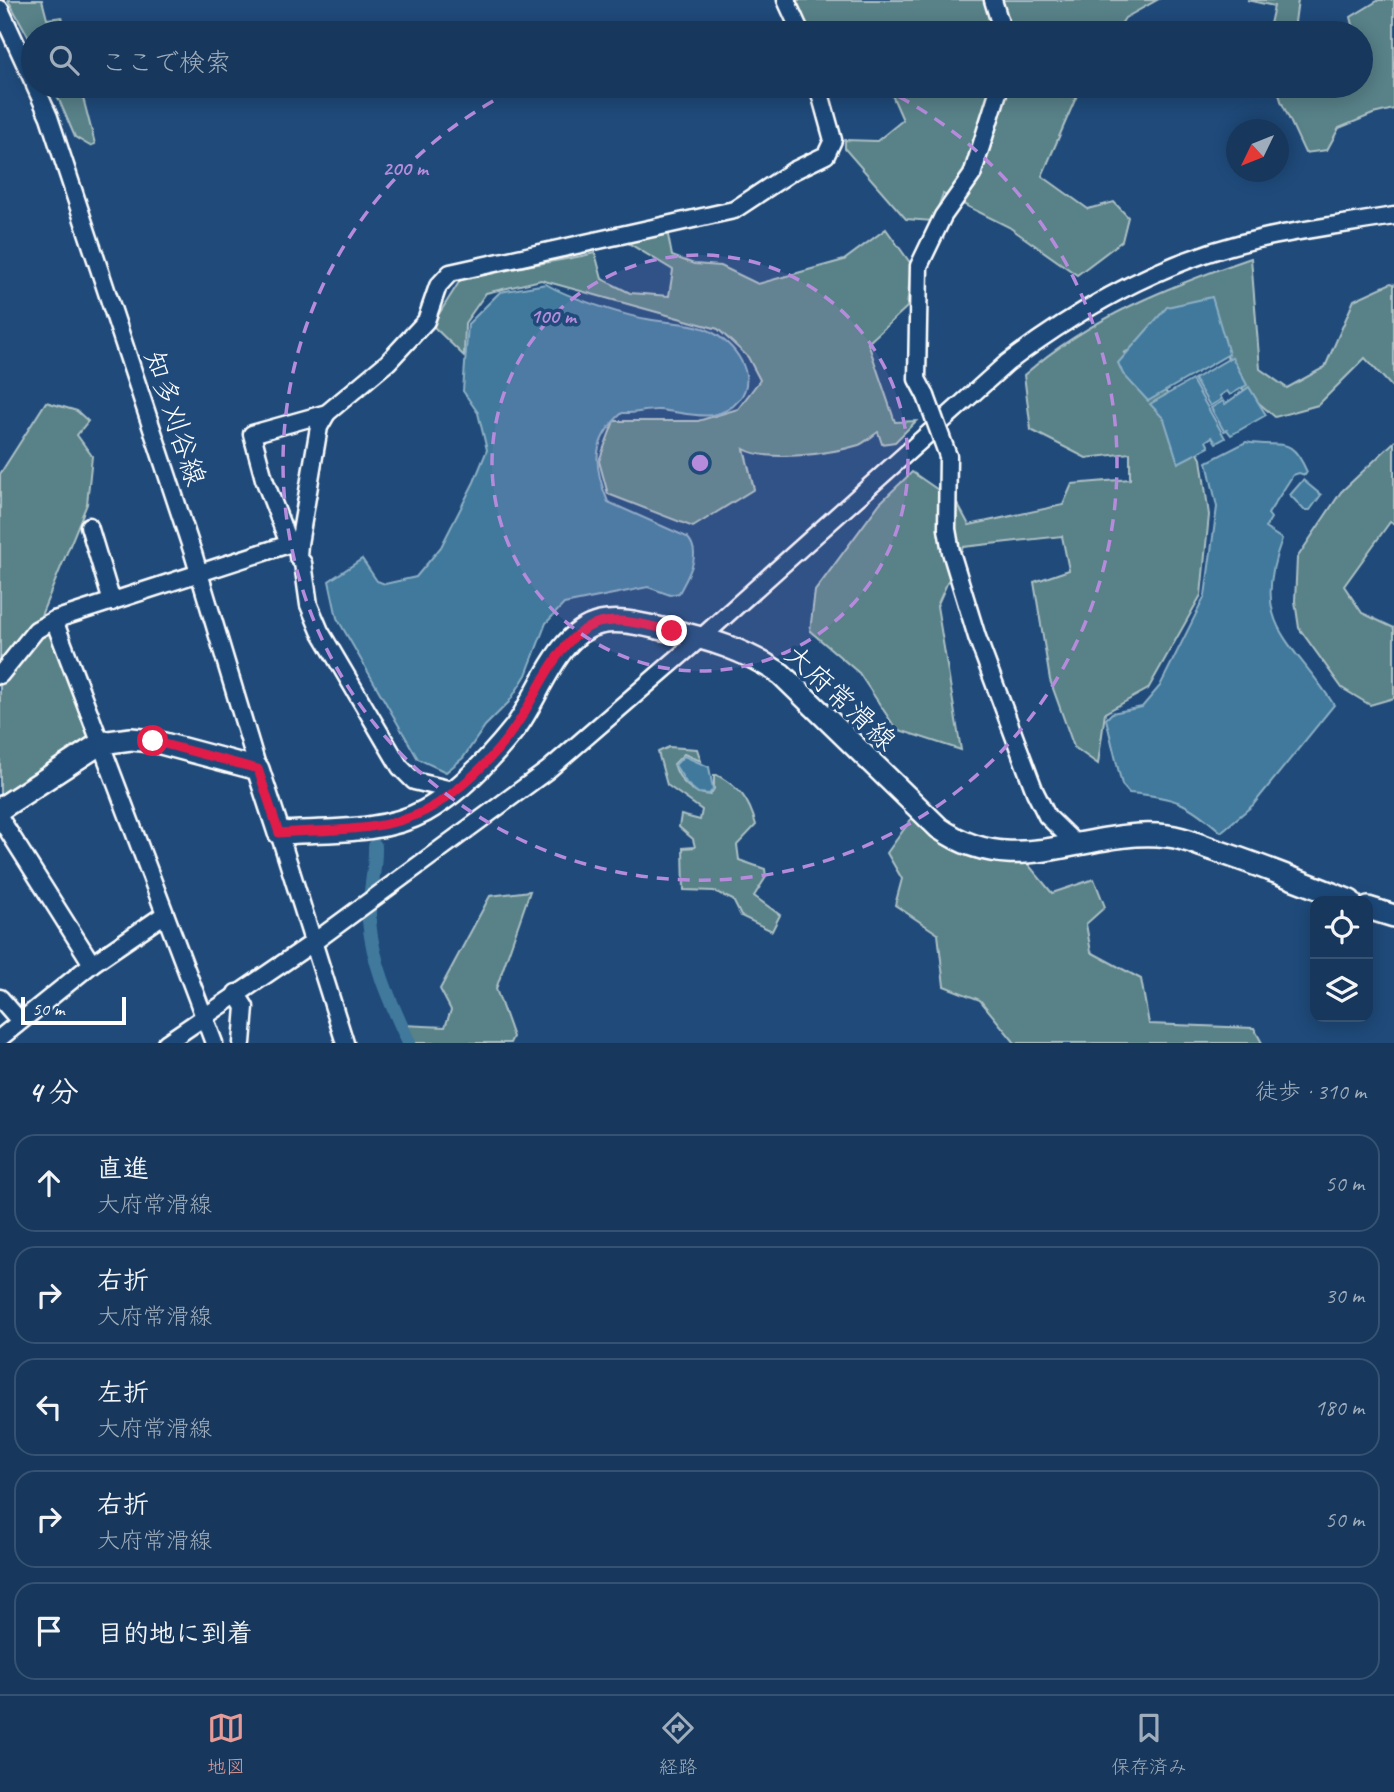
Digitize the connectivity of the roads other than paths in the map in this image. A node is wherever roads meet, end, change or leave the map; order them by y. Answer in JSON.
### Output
{"nodes":[{"id":1,"x":786,"y":0,"type":"edge"},
{"id":2,"x":993,"y":0,"type":"edge"},
{"id":3,"x":0,"y":9,"type":"edge"},
{"id":4,"x":796,"y":21,"type":"edge"},
{"id":5,"x":999,"y":21,"type":"edge"},
{"id":6,"x":21,"y":55,"type":"edge"},
{"id":7,"x":40,"y":98,"type":"edge"},
{"id":8,"x":821,"y":98,"type":"edge"},
{"id":9,"x":996,"y":98,"type":"edge"},
{"id":10,"x":1394,"y":216,"type":"edge"},
{"id":11,"x":327,"y":413,"type":"junction"},
{"id":12,"x":89,"y":526,"type":"dead end"},
{"id":13,"x":294,"y":544,"type":"junction"},
{"id":14,"x":199,"y":573,"type":"junction"},
{"id":15,"x":112,"y":602,"type":"junction"},
{"id":16,"x":54,"y":620,"type":"junction"},
{"id":17,"x":703,"y":636,"type":"junction"},
{"id":18,"x":0,"y":675,"type":"edge"},
{"id":19,"x":101,"y":743,"type":"junction"},
{"id":20,"x":258,"y":769,"type":"junction"},
{"id":21,"x":452,"y":790,"type":"junction"},
{"id":22,"x":0,"y":808,"type":"edge"},
{"id":23,"x":0,"y":818,"type":"edge"},
{"id":24,"x":279,"y":833,"type":"junction"},
{"id":25,"x":1078,"y":846,"type":"junction"},
{"id":26,"x":1337,"y":896,"type":"edge"},
{"id":27,"x":1373,"y":910,"type":"edge"},
{"id":28,"x":165,"y":914,"type":"junction"},
{"id":29,"x":1394,"y":916,"type":"edge"},
{"id":30,"x":314,"y":942,"type":"junction"},
{"id":31,"x":92,"y":964,"type":"junction"},
{"id":32,"x":236,"y":993,"type":"junction"},
{"id":33,"x":0,"y":998,"type":"edge"},
{"id":34,"x":203,"y":1017,"type":"junction"},
{"id":35,"x":20,"y":1021,"type":"junction"},
{"id":36,"x":0,"y":1038,"type":"edge"},
{"id":37,"x":166,"y":1043,"type":"edge"},
{"id":38,"x":214,"y":1043,"type":"edge"},
{"id":39,"x":242,"y":1043,"type":"edge"},
{"id":40,"x":345,"y":1043,"type":"edge"}],
"edges":[{"from":1,"to":4,"type":"street"},
{"from":2,"to":5,"type":"street"},
{"from":3,"to":6,"type":"street"},
{"from":7,"to":14,"type":"street","name":"知多刈谷線"},
{"from":8,"to":11,"type":"street"},
{"from":9,"to":25,"type":"street","bridge":true},
{"from":10,"to":17,"type":"street"},
{"from":11,"to":13,"type":"street"},
{"from":11,"to":13,"type":"street"},
{"from":12,"to":15,"type":"street"},
{"from":13,"to":14,"type":"street"},
{"from":13,"to":21,"type":"street"},
{"from":14,"to":15,"type":"street"},
{"from":14,"to":20,"type":"street","name":"知多刈谷線"},
{"from":15,"to":16,"type":"street"},
{"from":16,"to":18,"type":"street"},
{"from":16,"to":19,"type":"street"},
{"from":17,"to":21,"type":"main road","name":"大府常滑線"},
{"from":17,"to":25,"type":"main road","name":"大府常滑線"},
{"from":17,"to":30,"type":"street"},
{"from":19,"to":20,"type":"main road"},
{"from":19,"to":22,"type":"main road"},
{"from":19,"to":28,"type":"street"},
{"from":20,"to":24,"type":"main road"},
{"from":21,"to":24,"type":"main road","name":"大府常滑線"},
{"from":23,"to":31,"type":"street"},
{"from":24,"to":30,"type":"street"},
{"from":25,"to":26,"type":"main road","name":"大府常滑線"},
{"from":27,"to":29,"type":"main road"},
{"from":28,"to":31,"type":"street"},
{"from":28,"to":34,"type":"street"},
{"from":30,"to":32,"type":"street"},
{"from":30,"to":40,"type":"street"},
{"from":31,"to":35,"type":"street"},
{"from":32,"to":34,"type":"street"},
{"from":32,"to":39,"type":"street"},
{"from":33,"to":35,"type":"street"},
{"from":34,"to":37,"type":"street"},
{"from":34,"to":38,"type":"street"},
{"from":35,"to":36,"type":"street"}]}
